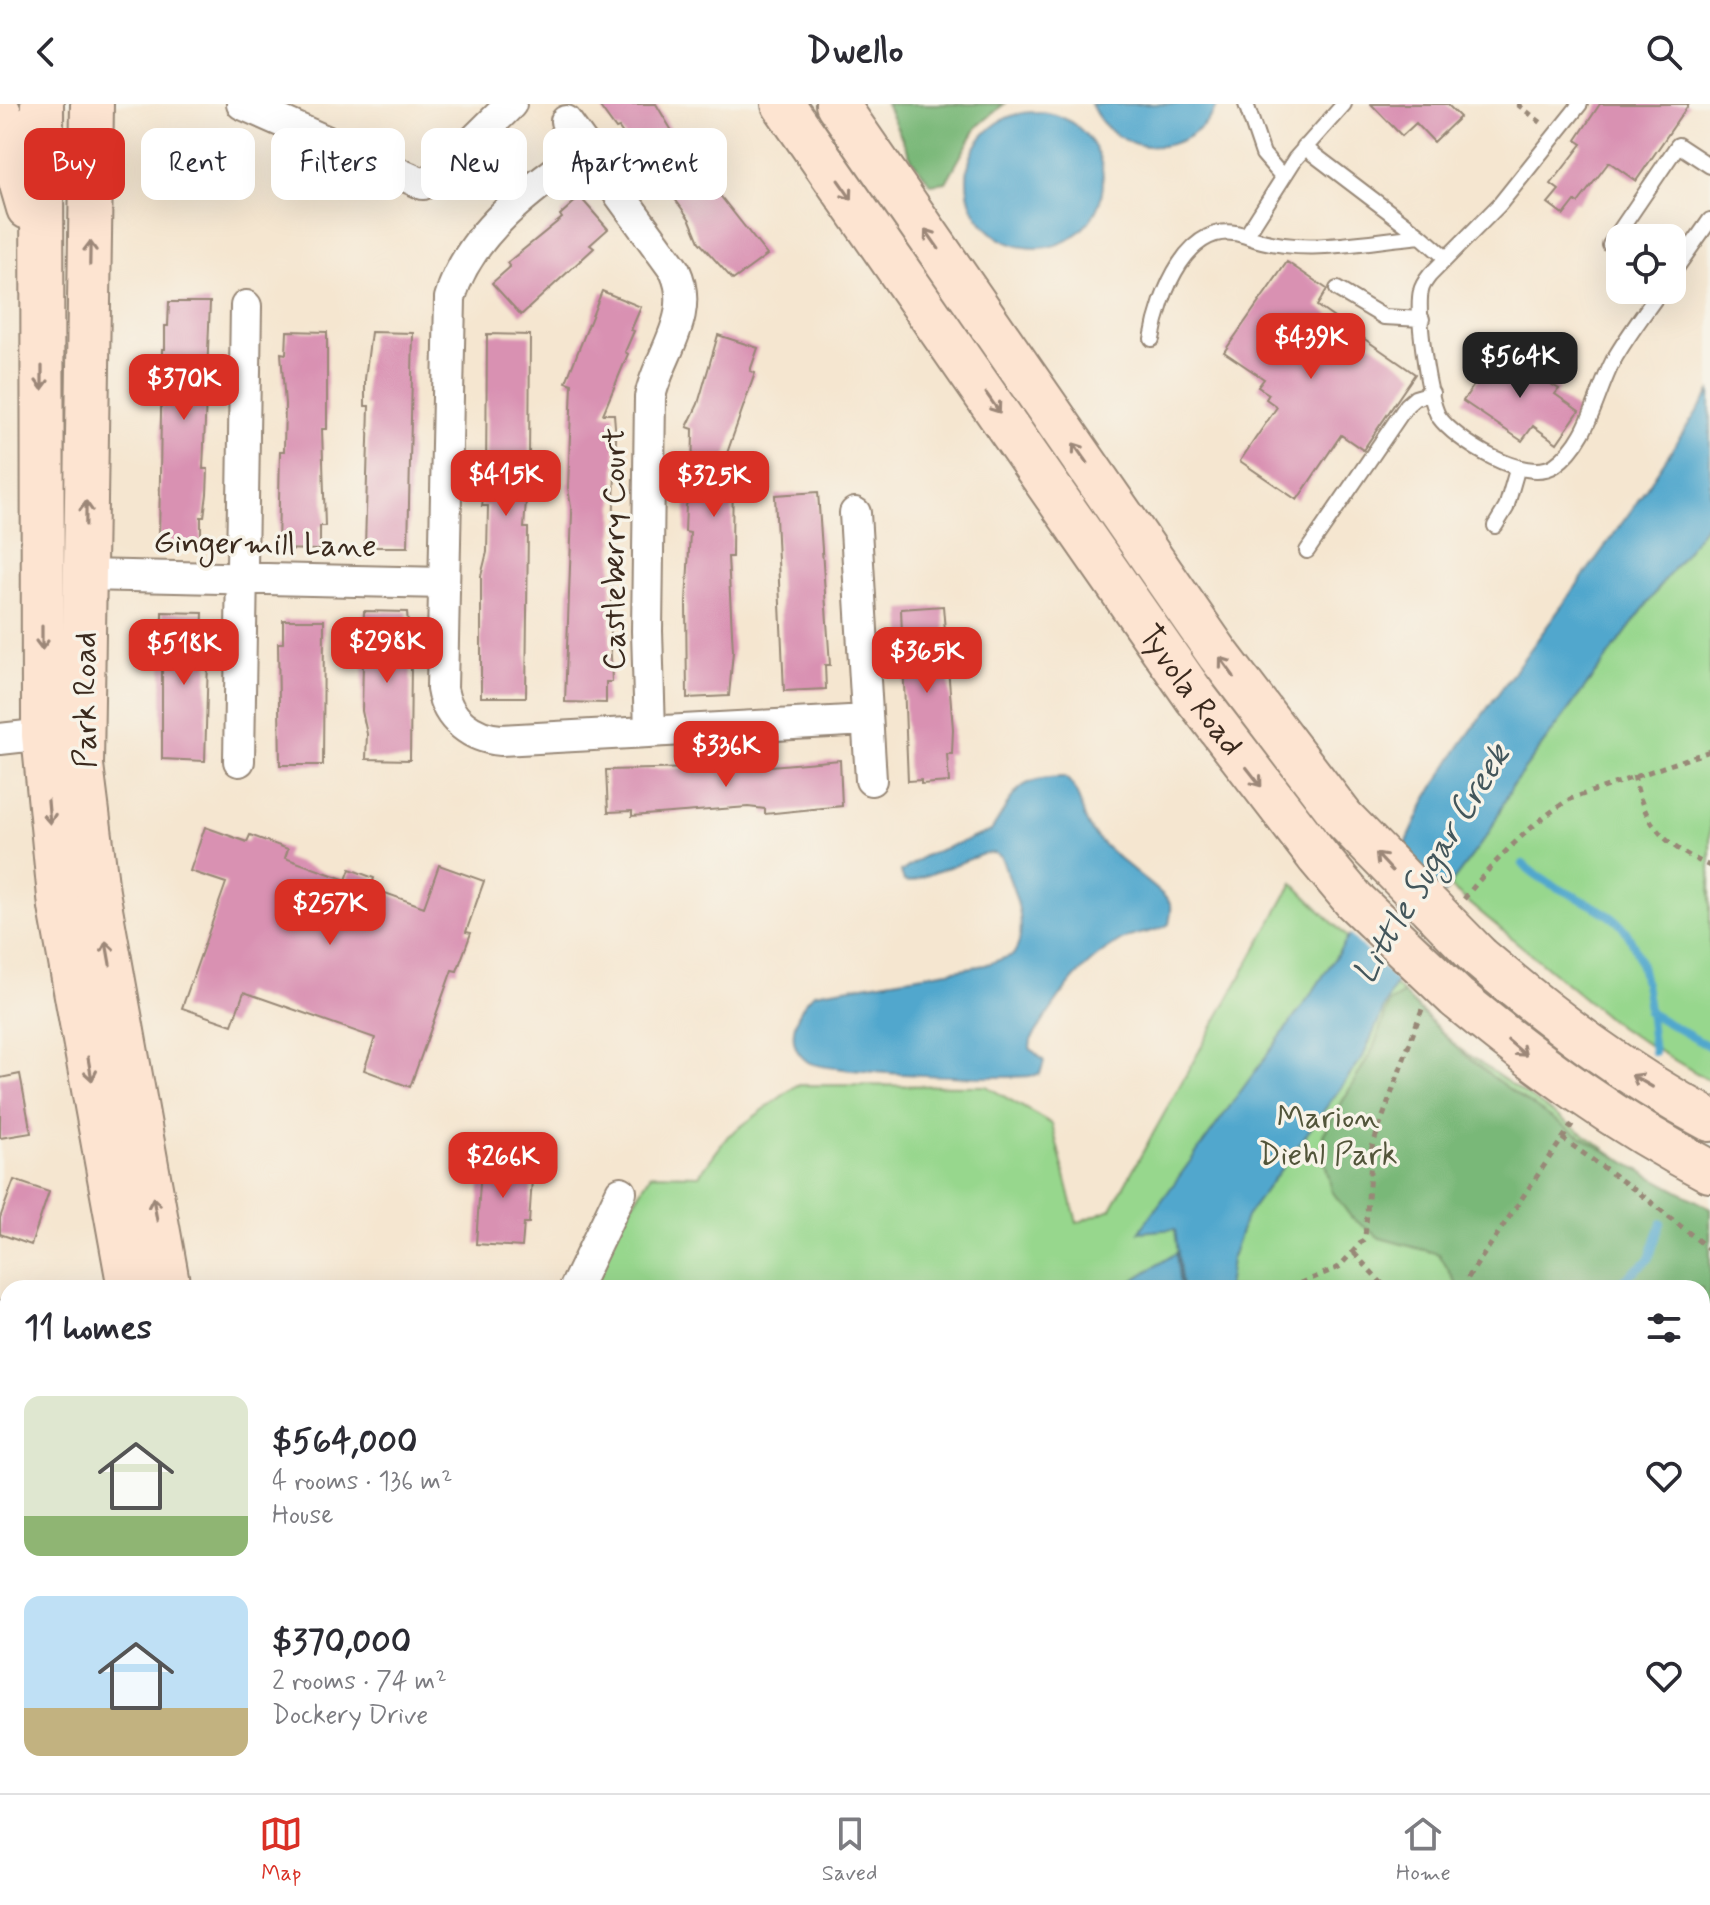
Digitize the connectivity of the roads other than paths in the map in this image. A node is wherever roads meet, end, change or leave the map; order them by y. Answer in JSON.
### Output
{"nodes":[{"id":1,"x":42,"y":104,"type":"edge"},
{"id":2,"x":92,"y":104,"type":"edge"},
{"id":3,"x":242,"y":104,"type":"edge"},
{"id":4,"x":511,"y":104,"type":"edge"},
{"id":5,"x":783,"y":104,"type":"edge"},
{"id":6,"x":837,"y":104,"type":"edge"},
{"id":7,"x":1246,"y":104,"type":"edge"},
{"id":8,"x":1344,"y":104,"type":"edge"},
{"id":9,"x":1580,"y":104,"type":"edge"},
{"id":10,"x":0,"y":113,"type":"edge"},
{"id":11,"x":566,"y":121,"type":"dead end"},
{"id":12,"x":571,"y":128,"type":"edge"},
{"id":13,"x":1304,"y":147,"type":"junction"},
{"id":14,"x":1710,"y":166,"type":"edge"},
{"id":15,"x":1282,"y":176,"type":"junction"},
{"id":16,"x":543,"y":184,"type":"edge"},
{"id":17,"x":623,"y":200,"type":"edge"},
{"id":18,"x":1710,"y":220,"type":"edge"},
{"id":19,"x":1624,"y":224,"type":"edge"},
{"id":20,"x":1246,"y":236,"type":"junction"},
{"id":21,"x":1421,"y":236,"type":"junction"},
{"id":22,"x":1686,"y":254,"type":"edge"},
{"id":23,"x":1446,"y":258,"type":"junction"},
{"id":24,"x":1337,"y":289,"type":"dead end"},
{"id":25,"x":1651,"y":304,"type":"edge"},
{"id":26,"x":246,"y":306,"type":"dead end"},
{"id":27,"x":42,"y":315,"type":"junction"},
{"id":28,"x":1422,"y":319,"type":"junction"},
{"id":29,"x":1152,"y":339,"type":"dead end"},
{"id":30,"x":1432,"y":393,"type":"junction"},
{"id":31,"x":1517,"y":470,"type":"junction"},
{"id":32,"x":855,"y":513,"type":"dead end"},
{"id":33,"x":1495,"y":526,"type":"dead end"},
{"id":34,"x":1307,"y":551,"type":"dead end"},
{"id":35,"x":85,"y":575,"type":"junction"},
{"id":36,"x":241,"y":579,"type":"junction"},
{"id":37,"x":444,"y":583,"type":"junction"},
{"id":38,"x":867,"y":720,"type":"junction"},
{"id":39,"x":62,"y":732,"type":"junction"},
{"id":40,"x":650,"y":732,"type":"junction"},
{"id":41,"x":0,"y":739,"type":"edge"},
{"id":42,"x":239,"y":761,"type":"dead end"},
{"id":43,"x":871,"y":780,"type":"dead end"},
{"id":44,"x":1710,"y":1120,"type":"edge"},
{"id":45,"x":1710,"y":1171,"type":"edge"},
{"id":46,"x":621,"y":1192,"type":"dead end"},
{"id":47,"x":154,"y":1280,"type":"edge"},
{"id":48,"x":579,"y":1280,"type":"edge"}],
"edges":[{"from":1,"to":27,"type":"main road","name":"Park Road"},
{"from":35,"to":2,"type":"main road","name":"Park Road","one_way":true},
{"from":3,"to":4,"type":"street"},
{"from":5,"to":45,"type":"main road","name":"Tyvola Road","one_way":true,"bridge":true},
{"from":44,"to":6,"type":"main road","name":"Tyvola Road","one_way":true,"bridge":true},
{"from":7,"to":15,"type":"lane"},
{"from":8,"to":13,"type":"lane"},
{"from":9,"to":23,"type":"lane"},
{"from":10,"to":27,"type":"main road"},
{"from":11,"to":12,"type":"street","name":"Castleberry Court"},
{"from":13,"to":15,"type":"lane"},
{"from":13,"to":21,"type":"lane"},
{"from":14,"to":19,"type":"lane"},
{"from":15,"to":20,"type":"lane"},
{"from":16,"to":37,"type":"street"},
{"from":17,"to":40,"type":"street","name":"Castleberry Court"},
{"from":18,"to":22,"type":"lane"},
{"from":20,"to":21,"type":"lane"},
{"from":20,"to":29,"type":"lane"},
{"from":21,"to":23,"type":"lane"},
{"from":23,"to":28,"type":"lane"},
{"from":24,"to":28,"type":"lane"},
{"from":25,"to":31,"type":"lane"},
{"from":26,"to":36,"type":"street"},
{"from":27,"to":39,"type":"main road","name":"Park Road","one_way":true},
{"from":28,"to":30,"type":"lane"},
{"from":30,"to":31,"type":"lane"},
{"from":30,"to":34,"type":"lane"},
{"from":31,"to":33,"type":"lane"},
{"from":32,"to":38,"type":"street"},
{"from":35,"to":36,"type":"street","name":"Gingermill Lane"},
{"from":35,"to":39,"type":"main road","name":"Park Road"},
{"from":36,"to":37,"type":"street","name":"Gingermill Lane"},
{"from":36,"to":42,"type":"street"},
{"from":37,"to":40,"type":"street"},
{"from":38,"to":40,"type":"street"},
{"from":38,"to":43,"type":"street"},
{"from":39,"to":41,"type":"street"},
{"from":39,"to":47,"type":"main road","name":"Park Road"},
{"from":46,"to":48,"type":"street"}]}
